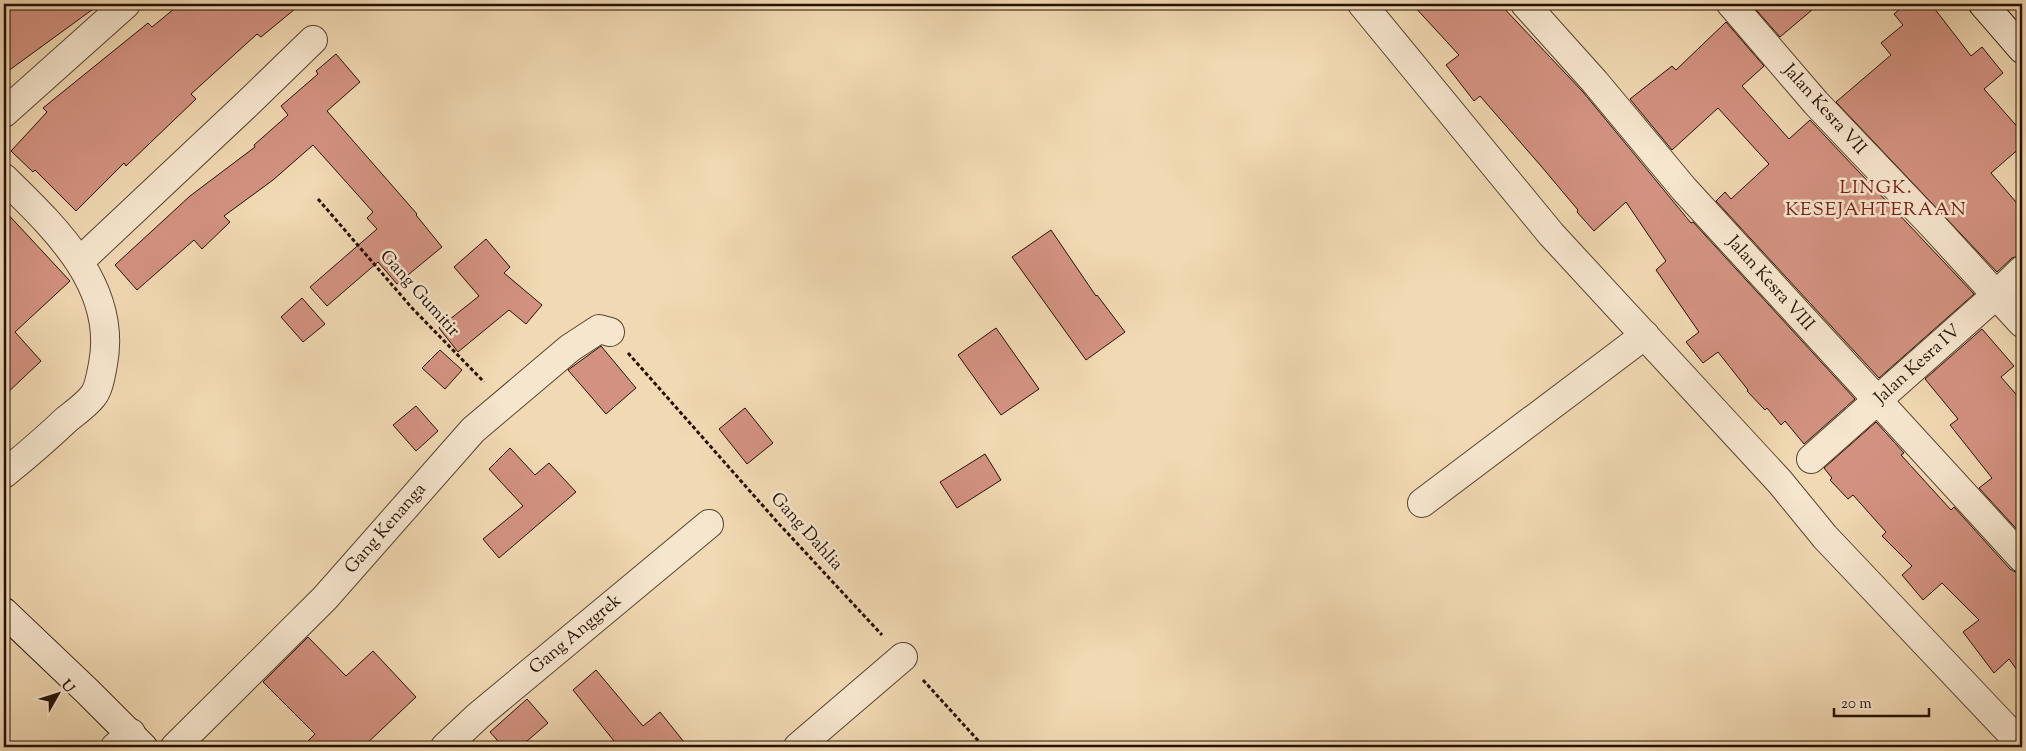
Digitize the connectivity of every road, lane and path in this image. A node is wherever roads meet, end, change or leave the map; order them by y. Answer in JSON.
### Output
{"nodes":[{"id":1,"x":126,"y":4,"type":"edge"},
{"id":2,"x":1362,"y":4,"type":"edge"},
{"id":3,"x":1731,"y":4,"type":"edge"},
{"id":4,"x":1983,"y":4,"type":"edge"},
{"id":5,"x":1536,"y":7,"type":"edge"},
{"id":6,"x":313,"y":40,"type":"dead end"},
{"id":7,"x":2022,"y":49,"type":"edge"},
{"id":8,"x":4,"y":113,"type":"edge"},
{"id":9,"x":4,"y":178,"type":"edge"},
{"id":10,"x":318,"y":199,"type":"dead end"},
{"id":11,"x":80,"y":261,"type":"junction"},
{"id":12,"x":2022,"y":270,"type":"edge"},
{"id":13,"x":1996,"y":295,"type":"junction"},
{"id":14,"x":2022,"y":324,"type":"edge"},
{"id":15,"x":610,"y":332,"type":"joint"},
{"id":16,"x":1645,"y":335,"type":"junction"},
{"id":17,"x":1877,"y":402,"type":"junction"},
{"id":18,"x":506,"y":403,"type":"junction"},
{"id":19,"x":1812,"y":459,"type":"dead end"},
{"id":20,"x":4,"y":474,"type":"edge"},
{"id":21,"x":1422,"y":503,"type":"dead end"},
{"id":22,"x":709,"y":524,"type":"dead end"},
{"id":23,"x":2022,"y":558,"type":"edge"},
{"id":24,"x":4,"y":612,"type":"edge"},
{"id":25,"x":902,"y":657,"type":"junction"},
{"id":26,"x":130,"y":742,"type":"edge"},
{"id":27,"x":457,"y":744,"type":"edge"},
{"id":28,"x":2022,"y":745,"type":"edge"},
{"id":29,"x":175,"y":747,"type":"edge"},
{"id":30,"x":798,"y":747,"type":"edge"},
{"id":31,"x":984,"y":747,"type":"edge"}],
"edges":[{"from":1,"to":8,"type":"street"},
{"from":2,"to":16,"type":"street"},
{"from":3,"to":13,"type":"street","name":"Jalan Kesra VII"},
{"from":4,"to":7,"type":"street"},
{"from":5,"to":17,"type":"street","name":"Jalan Kesra VIII"},
{"from":6,"to":11,"type":"street"},
{"from":9,"to":11,"type":"street"},
{"from":10,"to":18,"type":"path","name":"Gang Gumitir"},
{"from":11,"to":20,"type":"street"},
{"from":12,"to":13,"type":"street","name":"Jalan Kesra IV"},
{"from":13,"to":14,"type":"street","name":"Jalan Kesra VII"},
{"from":13,"to":17,"type":"street","name":"Jalan Kesra IV"},
{"from":15,"to":18,"type":"street","name":"Gang Kenanga"},
{"from":15,"to":25,"type":"path","name":"Gang Dahlia"},
{"from":16,"to":21,"type":"street"},
{"from":16,"to":28,"type":"street"},
{"from":17,"to":19,"type":"street","name":"Jalan Kesra IV"},
{"from":17,"to":23,"type":"street","name":"Jalan Kesra VIII"},
{"from":18,"to":29,"type":"street","name":"Gang Kenanga"},
{"from":22,"to":27,"type":"street","name":"Gang Anggrek"},
{"from":24,"to":26,"type":"street"},
{"from":25,"to":30,"type":"street"},
{"from":25,"to":31,"type":"path","name":"Gang Dahlia"}]}
